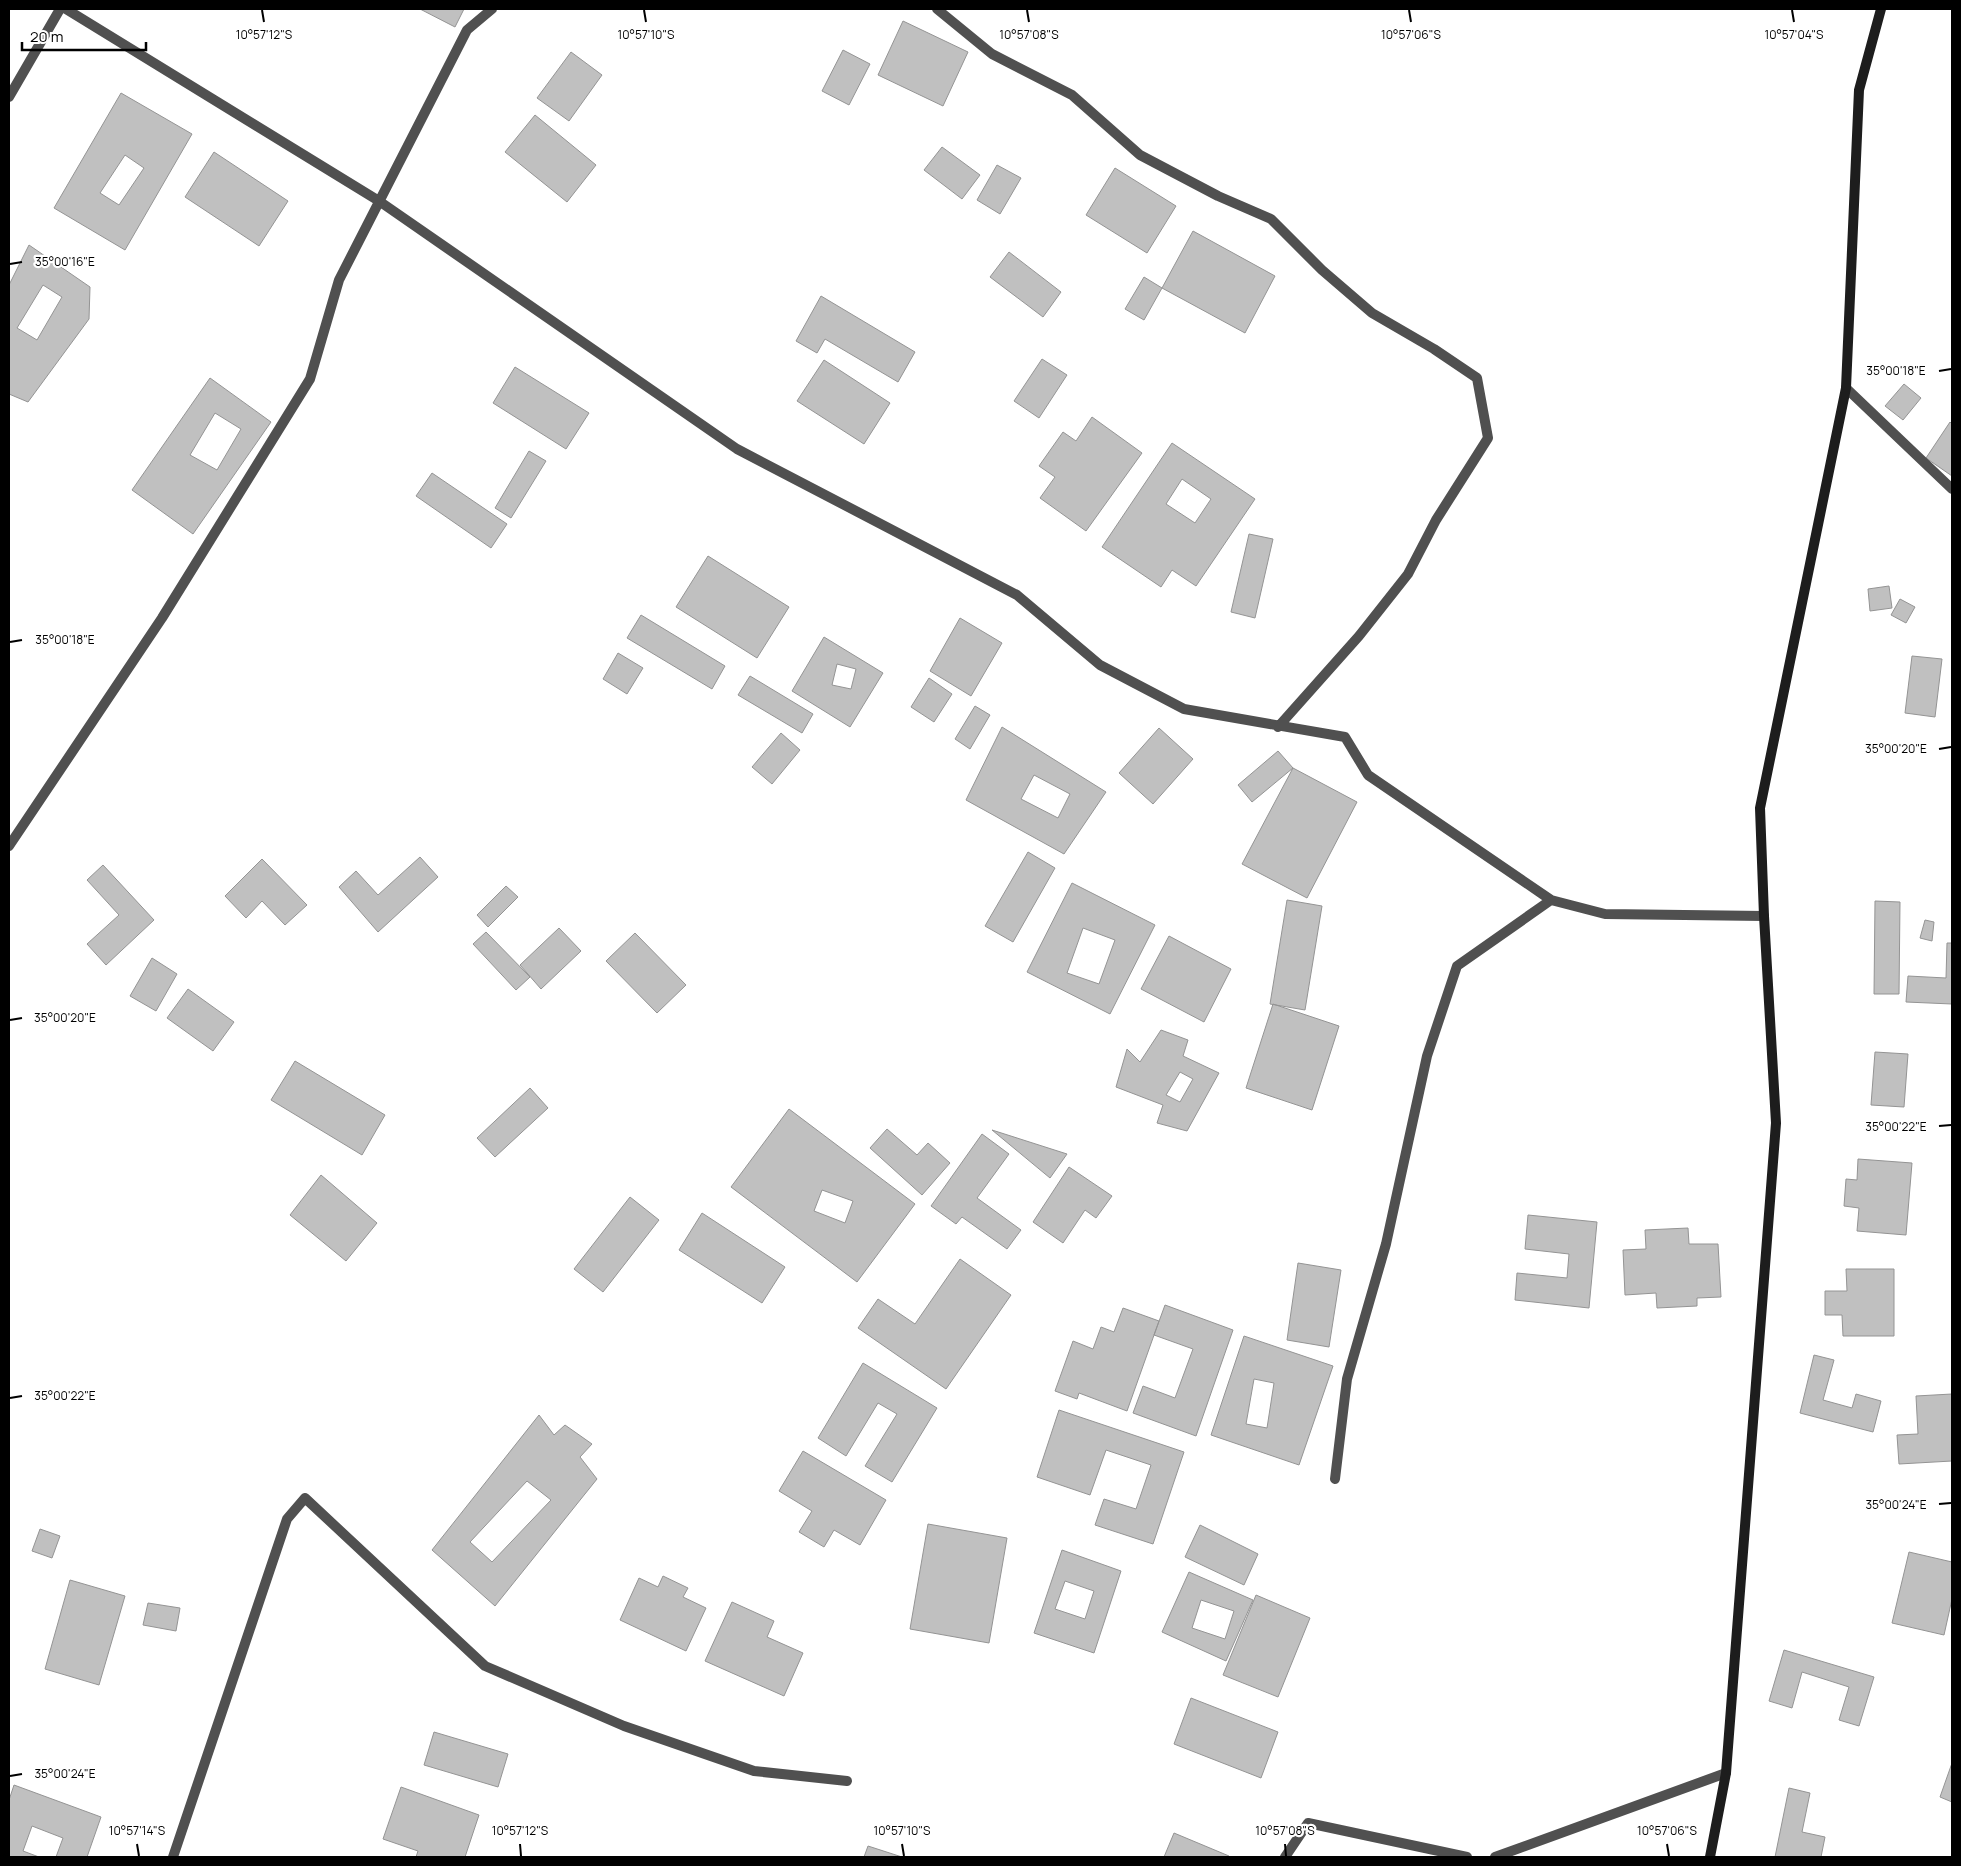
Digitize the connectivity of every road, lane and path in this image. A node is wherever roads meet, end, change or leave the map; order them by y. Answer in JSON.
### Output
{"nodes":[{"id":1,"x":60,"y":9,"type":"edge"},
{"id":2,"x":66,"y":9,"type":"edge"},
{"id":3,"x":492,"y":9,"type":"edge"},
{"id":4,"x":937,"y":9,"type":"edge"},
{"id":5,"x":1881,"y":9,"type":"edge"},
{"id":6,"x":9,"y":97,"type":"edge"},
{"id":7,"x":379,"y":200,"type":"junction"},
{"id":8,"x":1846,"y":388,"type":"junction"},
{"id":9,"x":1952,"y":489,"type":"edge"},
{"id":10,"x":1278,"y":727,"type":"junction"},
{"id":11,"x":9,"y":846,"type":"edge"},
{"id":12,"x":1551,"y":900,"type":"junction"},
{"id":13,"x":1764,"y":916,"type":"junction"},
{"id":14,"x":1335,"y":1479,"type":"dead end"},
{"id":15,"x":1726,"y":1773,"type":"junction"},
{"id":16,"x":847,"y":1781,"type":"dead end"},
{"id":17,"x":173,"y":1857,"type":"edge"},
{"id":18,"x":1285,"y":1857,"type":"edge"},
{"id":19,"x":1467,"y":1857,"type":"edge"},
{"id":20,"x":1495,"y":1857,"type":"edge"},
{"id":21,"x":1710,"y":1857,"type":"edge"}],
"edges":[{"from":1,"to":6,"type":"street"},
{"from":2,"to":7,"type":"street"},
{"from":3,"to":7,"type":"street"},
{"from":4,"to":10,"type":"street"},
{"from":5,"to":8,"type":"street"},
{"from":7,"to":10,"type":"street"},
{"from":7,"to":11,"type":"street"},
{"from":8,"to":9,"type":"street"},
{"from":8,"to":13,"type":"street"},
{"from":10,"to":12,"type":"street"},
{"from":12,"to":13,"type":"street"},
{"from":12,"to":14,"type":"street"},
{"from":13,"to":15,"type":"street"},
{"from":15,"to":20,"type":"street"},
{"from":15,"to":21,"type":"street"},
{"from":16,"to":17,"type":"street"},
{"from":18,"to":19,"type":"street"}]}
